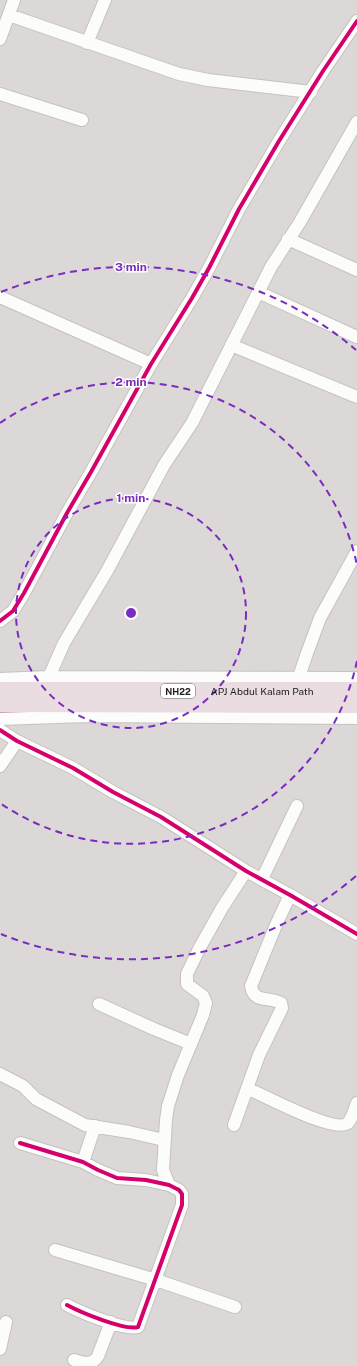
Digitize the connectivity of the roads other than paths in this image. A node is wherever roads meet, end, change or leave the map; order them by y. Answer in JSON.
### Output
{"nodes":[{"id":1,"x":14,"y":0,"type":"edge"},
{"id":2,"x":105,"y":0,"type":"edge"},
{"id":3,"x":9,"y":15,"type":"junction"},
{"id":4,"x":357,"y":20,"type":"edge"},
{"id":5,"x":1,"y":32,"type":"edge"},
{"id":6,"x":87,"y":43,"type":"junction"},
{"id":7,"x":311,"y":92,"type":"junction"},
{"id":8,"x":0,"y":94,"type":"edge"},
{"id":9,"x":82,"y":120,"type":"dead end"},
{"id":10,"x":357,"y":122,"type":"edge"},
{"id":11,"x":288,"y":239,"type":"junction"},
{"id":12,"x":357,"y":270,"type":"edge"},
{"id":13,"x":258,"y":292,"type":"junction"},
{"id":14,"x":0,"y":297,"type":"edge"},
{"id":15,"x":357,"y":337,"type":"edge"},
{"id":16,"x":231,"y":345,"type":"junction"},
{"id":17,"x":151,"y":364,"type":"junction"},
{"id":18,"x":357,"y":397,"type":"edge"},
{"id":19,"x":357,"y":551,"type":"edge"},
{"id":20,"x":0,"y":622,"type":"edge"},
{"id":21,"x":299,"y":677,"type":"junction"},
{"id":22,"x":49,"y":678,"type":"junction"},
{"id":23,"x":357,"y":678,"type":"edge"},
{"id":24,"x":0,"y":679,"type":"edge"},
{"id":25,"x":0,"y":691,"type":"edge"},
{"id":26,"x":357,"y":691,"type":"edge"},
{"id":27,"x":0,"y":703,"type":"edge"},
{"id":28,"x":357,"y":704,"type":"edge"},
{"id":29,"x":357,"y":718,"type":"edge"},
{"id":30,"x":0,"y":719,"type":"edge"},
{"id":31,"x":0,"y":730,"type":"edge"},
{"id":32,"x":17,"y":741,"type":"junction"},
{"id":33,"x":0,"y":766,"type":"edge"},
{"id":34,"x":297,"y":806,"type":"dead end"},
{"id":35,"x":246,"y":871,"type":"junction"},
{"id":36,"x":262,"y":879,"type":"junction"},
{"id":37,"x":290,"y":895,"type":"junction"},
{"id":38,"x":357,"y":934,"type":"edge"},
{"id":39,"x":99,"y":1004,"type":"dead end"},
{"id":40,"x":192,"y":1044,"type":"junction"},
{"id":41,"x":0,"y":1074,"type":"edge"},
{"id":42,"x":246,"y":1088,"type":"junction"},
{"id":43,"x":357,"y":1103,"type":"edge"},
{"id":44,"x":234,"y":1125,"type":"dead end"},
{"id":45,"x":95,"y":1126,"type":"junction"},
{"id":46,"x":164,"y":1140,"type":"junction"},
{"id":47,"x":20,"y":1143,"type":"dead end"},
{"id":48,"x":83,"y":1162,"type":"junction"},
{"id":49,"x":169,"y":1185,"type":"junction"},
{"id":50,"x":55,"y":1250,"type":"dead end"},
{"id":51,"x":156,"y":1280,"type":"junction"},
{"id":52,"x":67,"y":1305,"type":"dead end"},
{"id":53,"x":235,"y":1307,"type":"dead end"},
{"id":54,"x":6,"y":1322,"type":"dead end"},
{"id":55,"x":111,"y":1322,"type":"junction"},
{"id":56,"x":0,"y":1349,"type":"edge"},
{"id":57,"x":74,"y":1360,"type":"dead end"}],
"edges":[{"from":1,"to":3,"type":"street"},
{"from":2,"to":6,"type":"street"},
{"from":3,"to":5,"type":"street"},
{"from":3,"to":6,"type":"street"},
{"from":4,"to":7,"type":"street"},
{"from":6,"to":7,"type":"street"},
{"from":7,"to":17,"type":"street"},
{"from":8,"to":9,"type":"street"},
{"from":10,"to":11,"type":"street"},
{"from":11,"to":12,"type":"street"},
{"from":11,"to":13,"type":"street"},
{"from":13,"to":15,"type":"street"},
{"from":13,"to":16,"type":"street"},
{"from":14,"to":17,"type":"street"},
{"from":16,"to":18,"type":"street"},
{"from":16,"to":22,"type":"street"},
{"from":17,"to":20,"type":"street"},
{"from":19,"to":21,"type":"street"},
{"from":21,"to":22,"type":"street","number":"NH22"},
{"from":21,"to":23,"type":"street","number":"NH22"},
{"from":22,"to":24,"type":"street","number":"NH22"},
{"from":25,"to":26,"type":"highway","name":"APJ Abdul Kalam Path","number":"NH22"},
{"from":27,"to":28,"type":"highway","name":"APJ Abdul Kalam Path","number":"NH22"},
{"from":29,"to":30,"type":"street"},
{"from":31,"to":32,"type":"street"},
{"from":32,"to":33,"type":"street"},
{"from":32,"to":35,"type":"street"},
{"from":34,"to":36,"type":"street"},
{"from":35,"to":36,"type":"street"},
{"from":35,"to":40,"type":"street"},
{"from":36,"to":37,"type":"street"},
{"from":37,"to":38,"type":"street"},
{"from":37,"to":42,"type":"street"},
{"from":39,"to":40,"type":"street"},
{"from":40,"to":46,"type":"street"},
{"from":41,"to":45,"type":"street"},
{"from":42,"to":43,"type":"street"},
{"from":42,"to":44,"type":"street"},
{"from":45,"to":46,"type":"street"},
{"from":45,"to":48,"type":"street"},
{"from":46,"to":49,"type":"street"},
{"from":47,"to":48,"type":"street"},
{"from":48,"to":49,"type":"street"},
{"from":49,"to":51,"type":"street"},
{"from":50,"to":51,"type":"street"},
{"from":51,"to":53,"type":"street"},
{"from":51,"to":55,"type":"street"},
{"from":52,"to":55,"type":"street"},
{"from":54,"to":56,"type":"street"},
{"from":55,"to":57,"type":"street"}]}
